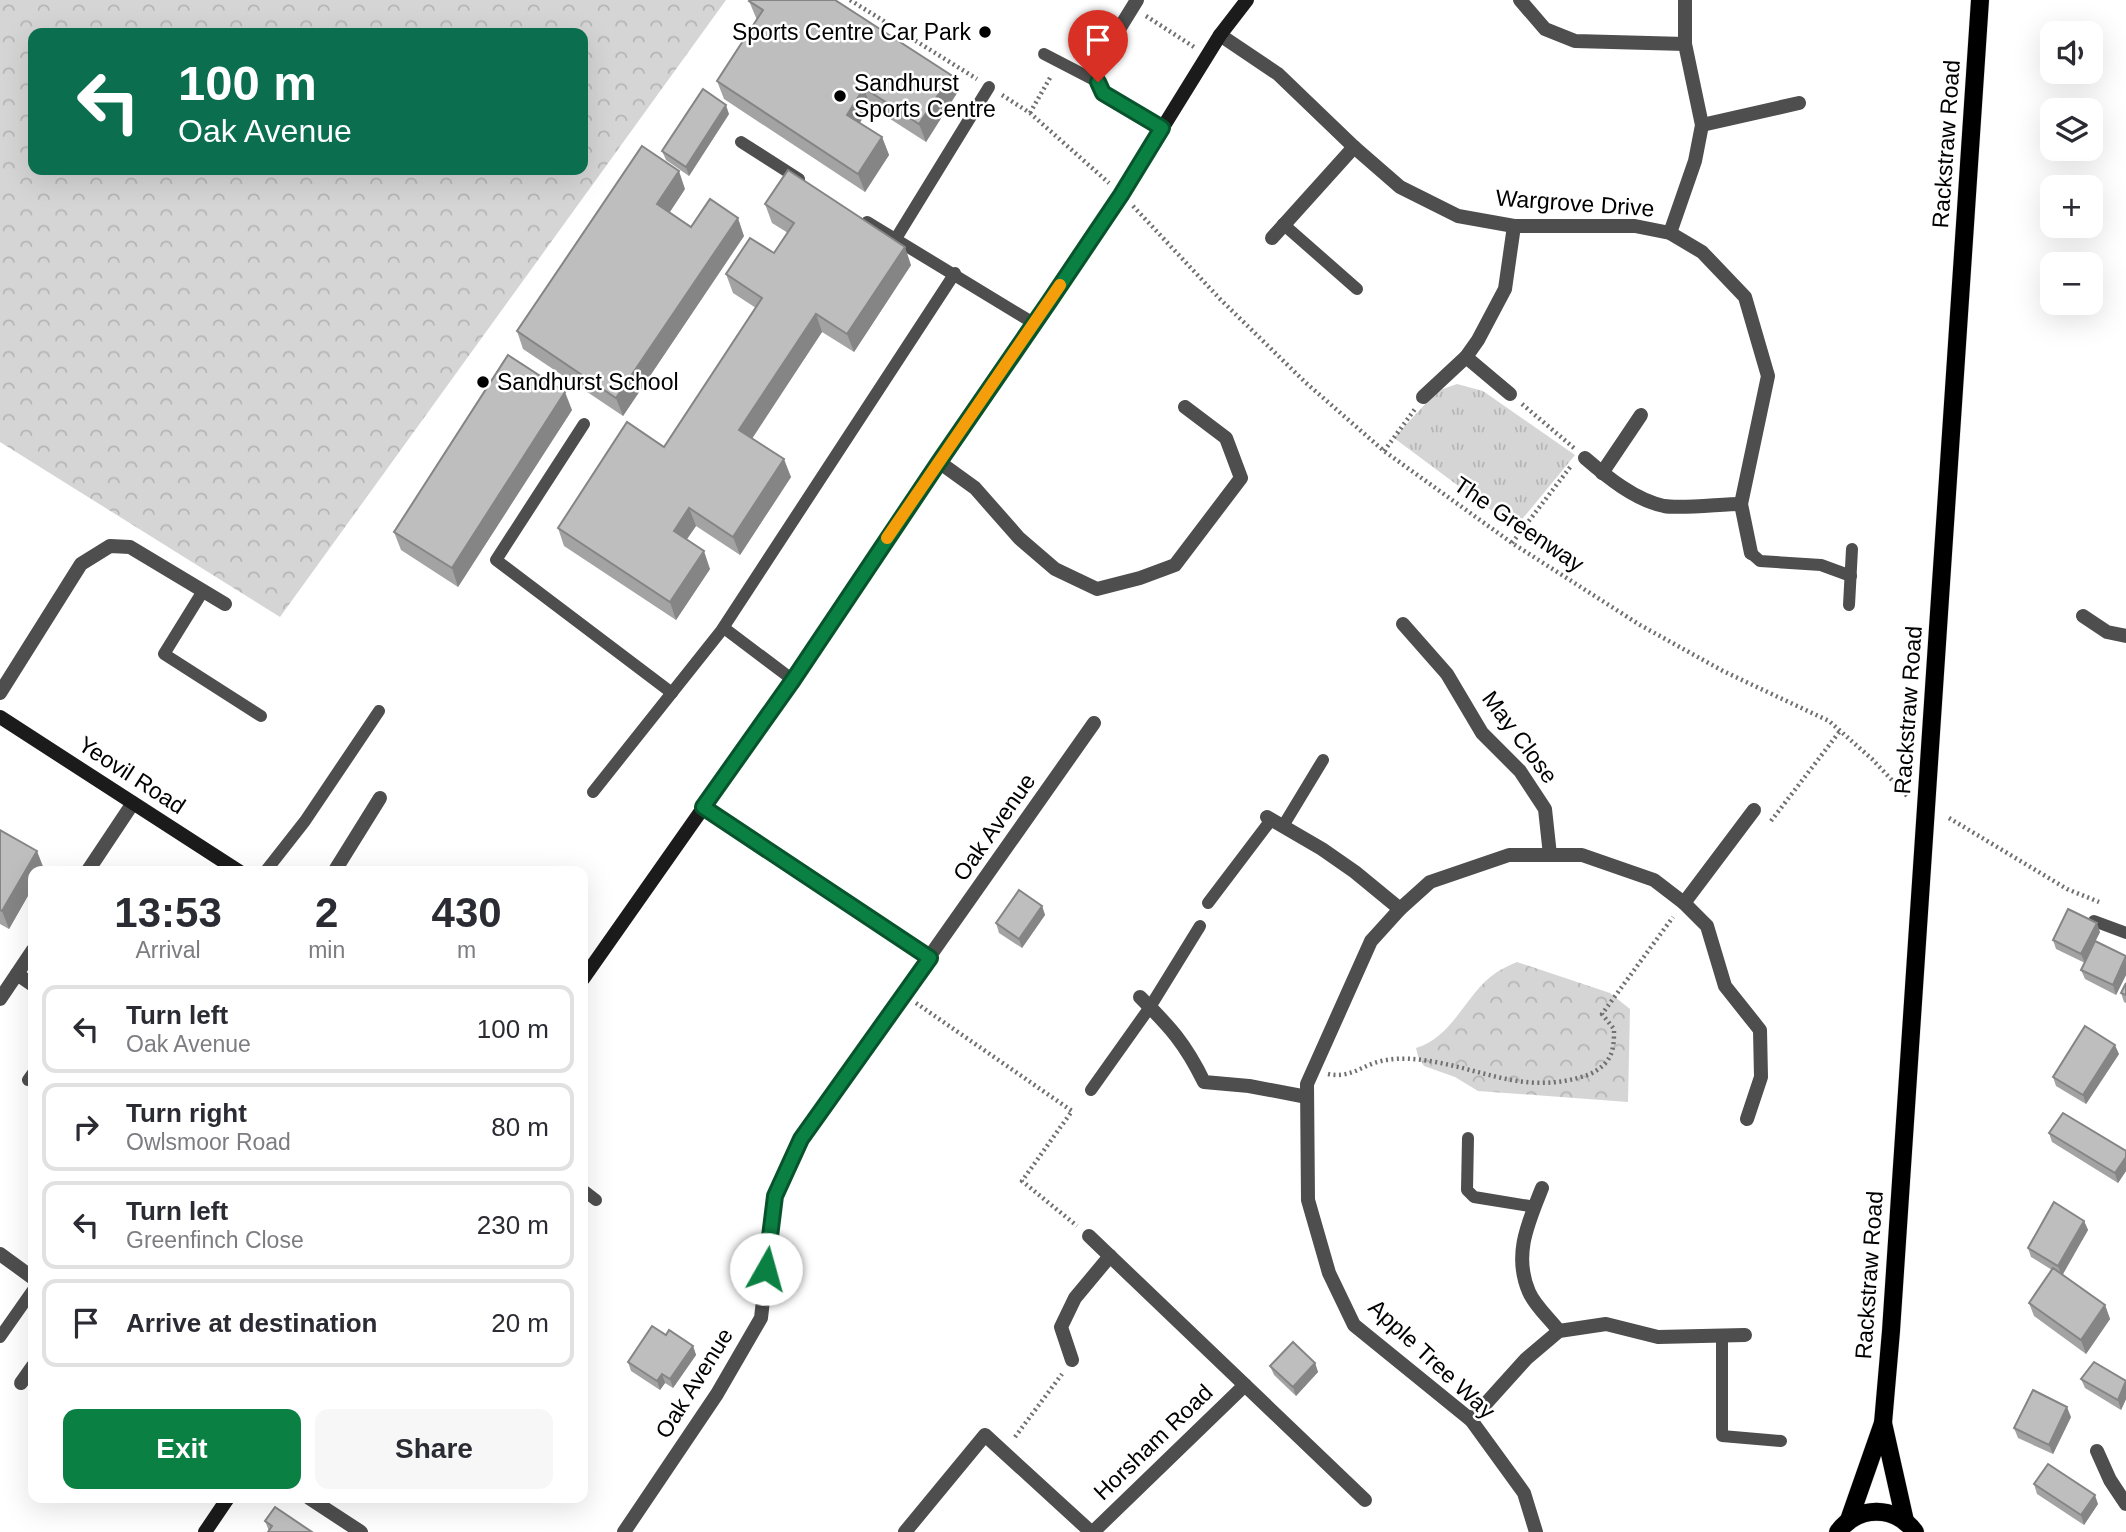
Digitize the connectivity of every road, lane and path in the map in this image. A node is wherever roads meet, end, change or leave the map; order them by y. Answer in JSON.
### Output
{"nodes":[{"id":1,"x":850,"y":0,"type":"edge"},
{"id":2,"x":1138,"y":0,"type":"edge"},
{"id":3,"x":1247,"y":0,"type":"edge"},
{"id":4,"x":1520,"y":0,"type":"edge"},
{"id":5,"x":1685,"y":0,"type":"edge"},
{"id":6,"x":1980,"y":0,"type":"edge"},
{"id":7,"x":1145,"y":16,"type":"dead end"},
{"id":8,"x":1220,"y":35,"type":"junction"},
{"id":9,"x":1685,"y":44,"type":"junction"},
{"id":10,"x":1044,"y":54,"type":"dead end"},
{"id":11,"x":1207,"y":56,"type":"junction"},
{"id":12,"x":1051,"y":76,"type":"dead end"},
{"id":13,"x":1098,"y":82,"type":"junction"},
{"id":14,"x":989,"y":87,"type":"junction"},
{"id":15,"x":1800,"y":103,"type":"dead end"},
{"id":16,"x":1030,"y":113,"type":"junction"},
{"id":17,"x":1702,"y":125,"type":"junction"},
{"id":18,"x":1162,"y":128,"type":"junction"},
{"id":19,"x":741,"y":142,"type":"dead end"},
{"id":20,"x":1354,"y":147,"type":"junction"},
{"id":21,"x":1105,"y":178,"type":"dead end"},
{"id":22,"x":807,"y":184,"type":"edge"},
{"id":23,"x":1133,"y":207,"type":"dead end"},
{"id":24,"x":851,"y":212,"type":"edge"},
{"id":25,"x":1283,"y":224,"type":"junction"},
{"id":26,"x":1514,"y":226,"type":"junction"},
{"id":27,"x":1671,"y":233,"type":"junction"},
{"id":28,"x":1272,"y":238,"type":"dead end"},
{"id":29,"x":895,"y":240,"type":"junction"},
{"id":30,"x":955,"y":273,"type":"junction"},
{"id":31,"x":1357,"y":289,"type":"dead end"},
{"id":32,"x":1035,"y":324,"type":"junction"},
{"id":33,"x":1466,"y":357,"type":"junction"},
{"id":34,"x":1510,"y":394,"type":"joint"},
{"id":35,"x":1423,"y":397,"type":"joint"},
{"id":36,"x":1185,"y":407,"type":"dead end"},
{"id":37,"x":1641,"y":415,"type":"dead end"},
{"id":38,"x":584,"y":424,"type":"dead end"},
{"id":39,"x":1384,"y":451,"type":"junction"},
{"id":40,"x":1583,"y":456,"type":"junction"},
{"id":41,"x":939,"y":462,"type":"junction"},
{"id":42,"x":1602,"y":473,"type":"junction"},
{"id":43,"x":1741,"y":504,"type":"junction"},
{"id":44,"x":1512,"y":543,"type":"junction"},
{"id":45,"x":1852,"y":549,"type":"dead end"},
{"id":46,"x":1751,"y":553,"type":"joint"},
{"id":47,"x":1851,"y":576,"type":"junction"},
{"id":48,"x":203,"y":591,"type":"junction"},
{"id":49,"x":225,"y":604,"type":"dead end"},
{"id":50,"x":1849,"y":605,"type":"dead end"},
{"id":51,"x":2083,"y":616,"type":"dead end"},
{"id":52,"x":1403,"y":625,"type":"dead end"},
{"id":53,"x":724,"y":628,"type":"junction"},
{"id":54,"x":2126,"y":636,"type":"edge"},
{"id":55,"x":793,"y":680,"type":"junction"},
{"id":56,"x":0,"y":693,"type":"edge"},
{"id":57,"x":672,"y":693,"type":"junction"},
{"id":58,"x":379,"y":711,"type":"dead end"},
{"id":59,"x":261,"y":716,"type":"dead end"},
{"id":60,"x":0,"y":717,"type":"edge"},
{"id":61,"x":1094,"y":723,"type":"dead end"},
{"id":62,"x":1840,"y":731,"type":"junction"},
{"id":63,"x":1323,"y":760,"type":"dead end"},
{"id":64,"x":593,"y":792,"type":"dead end"},
{"id":65,"x":1908,"y":797,"type":"dead end"},
{"id":66,"x":380,"y":798,"type":"dead end"},
{"id":67,"x":133,"y":803,"type":"junction"},
{"id":68,"x":703,"y":807,"type":"junction"},
{"id":69,"x":1754,"y":810,"type":"dead end"},
{"id":70,"x":1949,"y":818,"type":"dead end"},
{"id":71,"x":1274,"y":821,"type":"junction"},
{"id":72,"x":1769,"y":823,"type":"dead end"},
{"id":73,"x":1550,"y":855,"type":"junction"},
{"id":74,"x":91,"y":866,"type":"edge"},
{"id":75,"x":231,"y":866,"type":"edge"},
{"id":76,"x":270,"y":866,"type":"edge"},
{"id":77,"x":338,"y":866,"type":"edge"},
{"id":78,"x":1208,"y":902,"type":"dead end"},
{"id":79,"x":1684,"y":903,"type":"junction"},
{"id":80,"x":2103,"y":904,"type":"dead end"},
{"id":81,"x":1399,"y":909,"type":"junction"},
{"id":82,"x":2094,"y":922,"type":"edge"},
{"id":83,"x":1200,"y":926,"type":"dead end"},
{"id":84,"x":2126,"y":933,"type":"edge"},
{"id":85,"x":28,"y":958,"type":"edge"},
{"id":86,"x":930,"y":958,"type":"junction"},
{"id":87,"x":588,"y":972,"type":"edge"},
{"id":88,"x":17,"y":974,"type":"junction"},
{"id":89,"x":28,"y":982,"type":"edge"},
{"id":90,"x":904,"y":995,"type":"junction"},
{"id":91,"x":0,"y":999,"type":"edge"},
{"id":92,"x":1145,"y":1002,"type":"junction"},
{"id":93,"x":1314,"y":1069,"type":"junction"},
{"id":94,"x":1091,"y":1090,"type":"dead end"},
{"id":95,"x":1307,"y":1097,"type":"junction"},
{"id":96,"x":1747,"y":1119,"type":"dead end"},
{"id":97,"x":1468,"y":1138,"type":"dead end"},
{"id":98,"x":1542,"y":1188,"type":"dead end"},
{"id":99,"x":588,"y":1194,"type":"edge"},
{"id":100,"x":596,"y":1200,"type":"dead end"},
{"id":101,"x":1535,"y":1207,"type":"junction"},
{"id":102,"x":1089,"y":1236,"type":"joint"},
{"id":103,"x":0,"y":1254,"type":"edge"},
{"id":104,"x":1110,"y":1256,"type":"junction"},
{"id":105,"x":28,"y":1274,"type":"edge"},
{"id":106,"x":28,"y":1297,"type":"edge"},
{"id":107,"x":1559,"y":1331,"type":"junction"},
{"id":108,"x":1723,"y":1335,"type":"junction"},
{"id":109,"x":1745,"y":1335,"type":"dead end"},
{"id":110,"x":0,"y":1337,"type":"edge"},
{"id":111,"x":1072,"y":1360,"type":"joint"},
{"id":112,"x":28,"y":1373,"type":"edge"},
{"id":113,"x":21,"y":1383,"type":"dead end"},
{"id":114,"x":1245,"y":1385,"type":"junction"},
{"id":115,"x":1471,"y":1420,"type":"junction"},
{"id":116,"x":1883,"y":1423,"type":"junction"},
{"id":117,"x":1781,"y":1441,"type":"dead end"},
{"id":118,"x":2097,"y":1451,"type":"dead end"},
{"id":119,"x":1003,"y":1452,"type":"junction"},
{"id":120,"x":1365,"y":1500,"type":"dead end"},
{"id":121,"x":225,"y":1503,"type":"edge"},
{"id":122,"x":317,"y":1503,"type":"edge"},
{"id":123,"x":2126,"y":1504,"type":"edge"},
{"id":124,"x":1843,"y":1526,"type":"edge"},
{"id":125,"x":1913,"y":1529,"type":"edge"},
{"id":126,"x":205,"y":1532,"type":"edge"},
{"id":127,"x":361,"y":1532,"type":"edge"},
{"id":128,"x":624,"y":1532,"type":"edge"},
{"id":129,"x":905,"y":1532,"type":"edge"},
{"id":130,"x":1092,"y":1532,"type":"edge"},
{"id":131,"x":1536,"y":1532,"type":"edge"}],
"edges":[{"from":1,"to":14,"type":"path"},
{"from":2,"to":13,"type":"street"},
{"from":3,"to":8,"type":"street"},
{"from":4,"to":9,"type":"street"},
{"from":5,"to":9,"type":"street"},
{"from":6,"to":116,"type":"main road","name":"Rackstraw Road"},
{"from":7,"to":11,"type":"path"},
{"from":8,"to":11,"type":"street"},
{"from":8,"to":20,"type":"street","name":"Wargrove Drive"},
{"from":9,"to":17,"type":"street"},
{"from":10,"to":13,"type":"lane"},
{"from":11,"to":18,"type":"street"},
{"from":12,"to":16,"type":"path"},
{"from":13,"to":18,"type":"street"},
{"from":14,"to":16,"type":"path"},
{"from":14,"to":29,"type":"lane"},
{"from":15,"to":17,"type":"street"},
{"from":16,"to":21,"type":"path"},
{"from":17,"to":27,"type":"street"},
{"from":18,"to":32,"type":"street"},
{"from":19,"to":22,"type":"lane"},
{"from":20,"to":25,"type":"street"},
{"from":20,"to":26,"type":"street","name":"Wargrove Drive"},
{"from":23,"to":39,"type":"path","name":"The Greenway"},
{"from":24,"to":29,"type":"lane"},
{"from":25,"to":28,"type":"street"},
{"from":25,"to":31,"type":"lane"},
{"from":26,"to":27,"type":"street","name":"Wargrove Drive"},
{"from":26,"to":33,"type":"street"},
{"from":27,"to":43,"type":"street","name":"Wargrove Drive"},
{"from":29,"to":30,"type":"lane"},
{"from":30,"to":32,"type":"lane"},
{"from":30,"to":53,"type":"lane"},
{"from":32,"to":41,"type":"street"},
{"from":33,"to":34,"type":"street"},
{"from":33,"to":35,"type":"street"},
{"from":34,"to":40,"type":"path"},
{"from":35,"to":39,"type":"path"},
{"from":36,"to":41,"type":"street"},
{"from":37,"to":42,"type":"street"},
{"from":38,"to":57,"type":"lane"},
{"from":39,"to":44,"type":"path","name":"The Greenway"},
{"from":40,"to":42,"type":"street"},
{"from":40,"to":44,"type":"path"},
{"from":41,"to":55,"type":"street"},
{"from":42,"to":43,"type":"street"},
{"from":43,"to":46,"type":"street","name":"Wargrove Drive"},
{"from":44,"to":62,"type":"path","name":"The Greenway"},
{"from":45,"to":47,"type":"lane"},
{"from":46,"to":47,"type":"lane"},
{"from":47,"to":50,"type":"lane"},
{"from":48,"to":49,"type":"street"},
{"from":48,"to":56,"type":"street"},
{"from":48,"to":59,"type":"lane"},
{"from":51,"to":54,"type":"street"},
{"from":52,"to":73,"type":"street","name":"May Close"},
{"from":53,"to":55,"type":"lane"},
{"from":53,"to":57,"type":"lane"},
{"from":55,"to":68,"type":"street"},
{"from":57,"to":64,"type":"lane"},
{"from":58,"to":76,"type":"lane"},
{"from":60,"to":67,"type":"street","name":"Yeovil Road"},
{"from":61,"to":86,"type":"street","name":"Oak Avenue"},
{"from":62,"to":65,"type":"path","name":"The Greenway"},
{"from":62,"to":72,"type":"path"},
{"from":63,"to":71,"type":"lane"},
{"from":66,"to":77,"type":"street"},
{"from":67,"to":74,"type":"street"},
{"from":67,"to":75,"type":"street","name":"Yeovil Road"},
{"from":68,"to":86,"type":"street"},
{"from":68,"to":87,"type":"street"},
{"from":69,"to":79,"type":"street"},
{"from":70,"to":80,"type":"path"},
{"from":71,"to":78,"type":"lane"},
{"from":71,"to":81,"type":"street"},
{"from":73,"to":79,"type":"street","name":"Apple Tree Way"},
{"from":73,"to":81,"type":"street","name":"Apple Tree Way"},
{"from":79,"to":93,"type":"path"},
{"from":79,"to":96,"type":"street","name":"Apple Tree Way"},
{"from":81,"to":93,"type":"street","name":"Apple Tree Way"},
{"from":82,"to":84,"type":"lane"},
{"from":83,"to":92,"type":"lane"},
{"from":85,"to":88,"type":"street"},
{"from":86,"to":90,"type":"street","name":"Oak Avenue"},
{"from":88,"to":89,"type":"street"},
{"from":88,"to":91,"type":"street"},
{"from":90,"to":102,"type":"path"},
{"from":90,"to":128,"type":"street","name":"Oak Avenue"},
{"from":92,"to":94,"type":"lane"},
{"from":92,"to":95,"type":"street"},
{"from":93,"to":95,"type":"street","name":"Apple Tree Way"},
{"from":95,"to":115,"type":"street","name":"Apple Tree Way"},
{"from":97,"to":101,"type":"lane"},
{"from":98,"to":101,"type":"street"},
{"from":99,"to":100,"type":"lane"},
{"from":101,"to":107,"type":"street"},
{"from":102,"to":104,"type":"street","name":"Horsham Road"},
{"from":103,"to":105,"type":"street"},
{"from":104,"to":111,"type":"street"},
{"from":104,"to":114,"type":"street","name":"Horsham Road"},
{"from":106,"to":110,"type":"lane"},
{"from":107,"to":108,"type":"street"},
{"from":107,"to":115,"type":"street"},
{"from":108,"to":109,"type":"street"},
{"from":108,"to":117,"type":"lane"},
{"from":111,"to":119,"type":"path"},
{"from":112,"to":113,"type":"street"},
{"from":114,"to":120,"type":"street","name":"Horsham Road"},
{"from":114,"to":130,"type":"street","name":"Horsham Road"},
{"from":115,"to":131,"type":"street","name":"Apple Tree Way"},
{"from":116,"to":124,"type":"main road","name":"Rackstraw Road"},
{"from":116,"to":125,"type":"main road","name":"Rackstraw Road"},
{"from":118,"to":123,"type":"street"},
{"from":119,"to":129,"type":"street","name":"Horsham Road"},
{"from":119,"to":130,"type":"street","name":"Horsham Road"},
{"from":121,"to":126,"type":"street"},
{"from":122,"to":127,"type":"street"},
{"from":124,"to":125,"type":"main road"}]}
